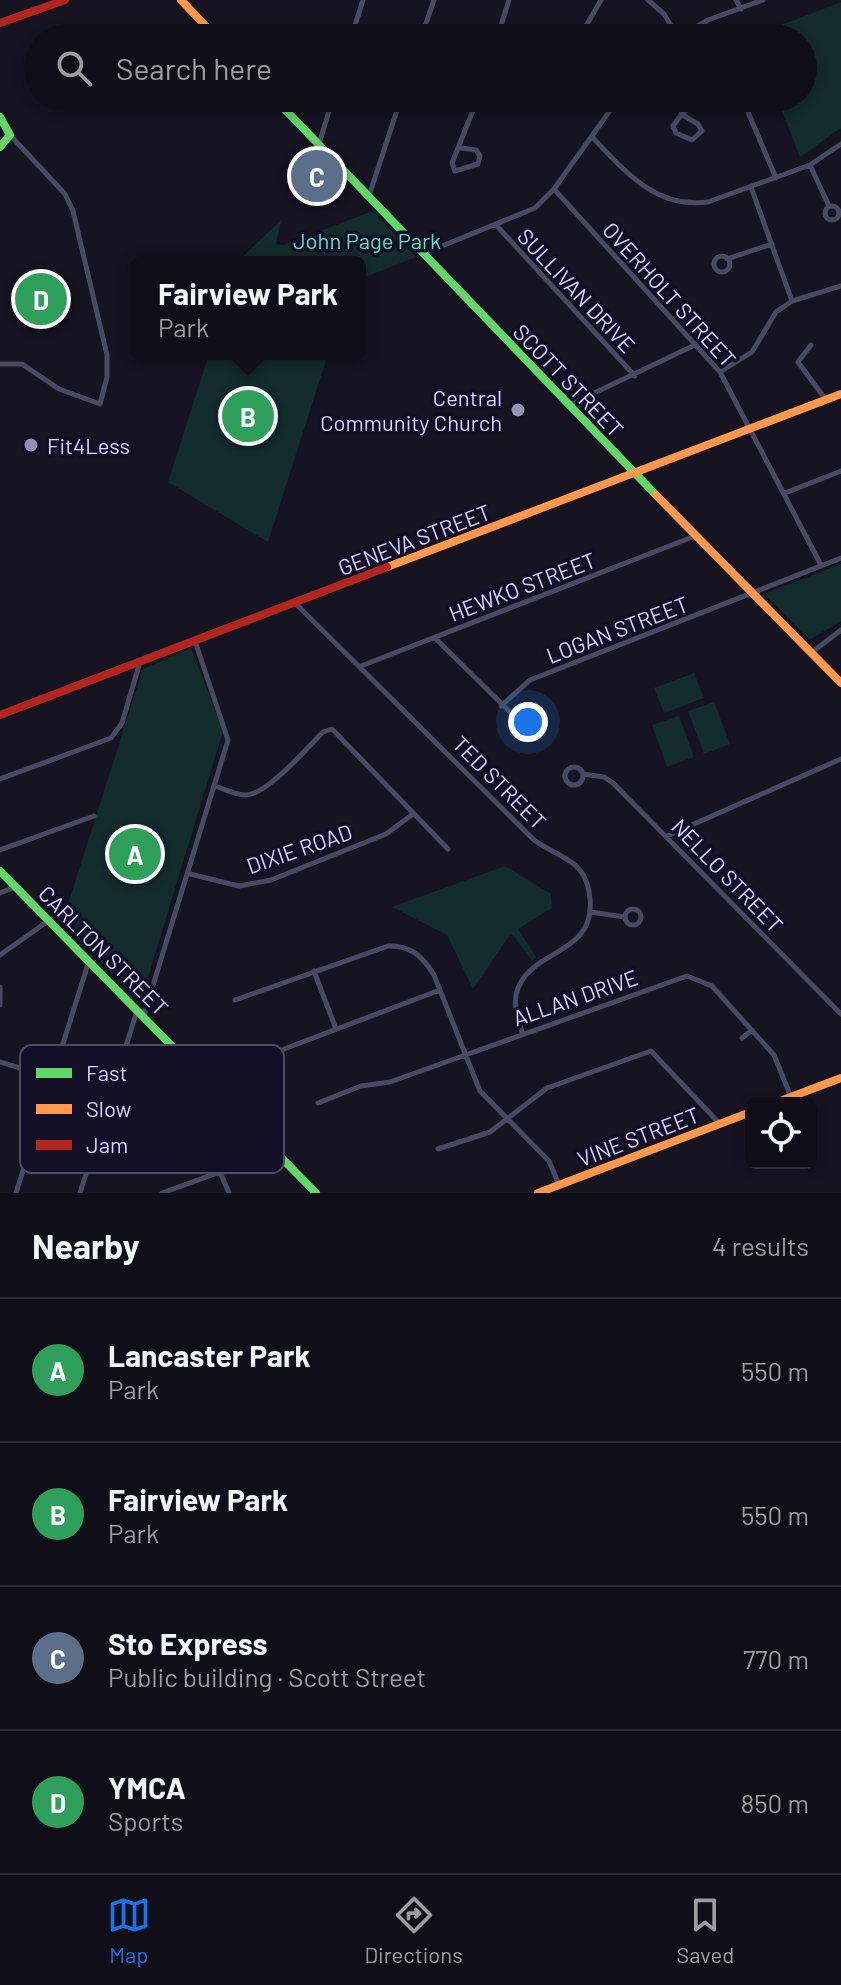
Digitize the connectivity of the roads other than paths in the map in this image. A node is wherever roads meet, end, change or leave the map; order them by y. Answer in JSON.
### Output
{"nodes":[{"id":1,"x":65,"y":0,"type":"edge"},
{"id":2,"x":181,"y":0,"type":"edge"},
{"id":3,"x":363,"y":0,"type":"edge"},
{"id":4,"x":434,"y":0,"type":"edge"},
{"id":5,"x":509,"y":0,"type":"edge"},
{"id":6,"x":601,"y":0,"type":"edge"},
{"id":7,"x":648,"y":0,"type":"edge"},
{"id":8,"x":736,"y":0,"type":"edge"},
{"id":9,"x":763,"y":0,"type":"edge"},
{"id":10,"x":741,"y":9,"type":"junction"},
{"id":11,"x":0,"y":23,"type":"edge"},
{"id":12,"x":204,"y":24,"type":"edge"},
{"id":13,"x":355,"y":24,"type":"edge"},
{"id":14,"x":426,"y":24,"type":"edge"},
{"id":15,"x":501,"y":24,"type":"edge"},
{"id":16,"x":587,"y":24,"type":"edge"},
{"id":17,"x":669,"y":24,"type":"edge"},
{"id":18,"x":701,"y":24,"type":"edge"},
{"id":19,"x":288,"y":112,"type":"edge"},
{"id":20,"x":329,"y":112,"type":"edge"},
{"id":21,"x":396,"y":112,"type":"edge"},
{"id":22,"x":473,"y":112,"type":"edge"},
{"id":23,"x":609,"y":112,"type":"edge"},
{"id":24,"x":683,"y":112,"type":"edge"},
{"id":25,"x":748,"y":112,"type":"edge"},
{"id":26,"x":681,"y":114,"type":"junction"},
{"id":27,"x":0,"y":117,"type":"edge"},
{"id":28,"x":10,"y":135,"type":"junction"},
{"id":29,"x":592,"y":137,"type":"junction"},
{"id":30,"x":319,"y":144,"type":"junction"},
{"id":31,"x":841,"y":144,"type":"edge"},
{"id":32,"x":0,"y":147,"type":"edge"},
{"id":33,"x":461,"y":148,"type":"junction"},
{"id":34,"x":810,"y":165,"type":"junction"},
{"id":35,"x":776,"y":178,"type":"junction"},
{"id":36,"x":751,"y":187,"type":"junction"},
{"id":37,"x":554,"y":189,"type":"junction"},
{"id":38,"x":369,"y":196,"type":"junction"},
{"id":39,"x":829,"y":206,"type":"dead end"},
{"id":40,"x":496,"y":225,"type":"junction"},
{"id":41,"x":772,"y":244,"type":"junction"},
{"id":42,"x":425,"y":253,"type":"junction"},
{"id":43,"x":727,"y":259,"type":"dead end"},
{"id":44,"x":841,"y":286,"type":"edge"},
{"id":45,"x":792,"y":301,"type":"junction"},
{"id":46,"x":697,"y":344,"type":"junction"},
{"id":47,"x":811,"y":345,"type":"dead end"},
{"id":48,"x":0,"y":364,"type":"edge"},
{"id":49,"x":720,"y":372,"type":"junction"},
{"id":50,"x":635,"y":376,"type":"junction"},
{"id":51,"x":841,"y":394,"type":"edge"},
{"id":52,"x":826,"y":400,"type":"junction"},
{"id":53,"x":569,"y":405,"type":"junction"},
{"id":54,"x":753,"y":428,"type":"junction"},
{"id":55,"x":841,"y":471,"type":"edge"},
{"id":56,"x":635,"y":474,"type":"junction"},
{"id":57,"x":785,"y":493,"type":"junction"},
{"id":58,"x":695,"y":536,"type":"junction"},
{"id":59,"x":841,"y":558,"type":"edge"},
{"id":60,"x":821,"y":565,"type":"junction"},
{"id":61,"x":752,"y":593,"type":"junction"},
{"id":62,"x":295,"y":603,"type":"junction"},
{"id":63,"x":841,"y":630,"type":"edge"},
{"id":64,"x":435,"y":638,"type":"junction"},
{"id":65,"x":195,"y":641,"type":"junction"},
{"id":66,"x":811,"y":653,"type":"junction"},
{"id":67,"x":140,"y":662,"type":"junction"},
{"id":68,"x":361,"y":666,"type":"junction"},
{"id":69,"x":841,"y":683,"type":"edge"},
{"id":70,"x":501,"y":706,"type":"junction"},
{"id":71,"x":0,"y":715,"type":"edge"},
{"id":72,"x":517,"y":719,"type":"dead end"},
{"id":73,"x":841,"y":759,"type":"edge"},
{"id":74,"x":583,"y":774,"type":"dead end"},
{"id":75,"x":0,"y":779,"type":"edge"},
{"id":76,"x":215,"y":786,"type":"junction"},
{"id":77,"x":413,"y":814,"type":"junction"},
{"id":78,"x":94,"y":816,"type":"dead end"},
{"id":79,"x":667,"y":836,"type":"junction"},
{"id":80,"x":448,"y":849,"type":"dead end"},
{"id":81,"x":0,"y":850,"type":"edge"},
{"id":82,"x":0,"y":871,"type":"edge"},
{"id":83,"x":190,"y":874,"type":"junction"},
{"id":84,"x":15,"y":887,"type":"junction"},
{"id":85,"x":0,"y":893,"type":"edge"},
{"id":86,"x":591,"y":912,"type":"junction"},
{"id":87,"x":624,"y":917,"type":"dead end"},
{"id":88,"x":51,"y":919,"type":"junction"},
{"id":89,"x":0,"y":955,"type":"edge"},
{"id":90,"x":89,"y":959,"type":"junction"},
{"id":91,"x":314,"y":971,"type":"junction"},
{"id":92,"x":0,"y":987,"type":"edge"},
{"id":93,"x":440,"y":990,"type":"junction"},
{"id":94,"x":235,"y":1000,"type":"dead end"},
{"id":95,"x":0,"y":1005,"type":"edge"},
{"id":96,"x":140,"y":1012,"type":"junction"},
{"id":97,"x":841,"y":1014,"type":"edge"},
{"id":98,"x":336,"y":1029,"type":"junction"},
{"id":99,"x":752,"y":1030,"type":"junction"},
{"id":100,"x":522,"y":1032,"type":"junction"},
{"id":101,"x":742,"y":1038,"type":"dead end"},
{"id":102,"x":63,"y":1045,"type":"edge"},
{"id":103,"x":129,"y":1045,"type":"edge"},
{"id":104,"x":172,"y":1045,"type":"edge"},
{"id":105,"x":284,"y":1049,"type":"edge"},
{"id":106,"x":466,"y":1053,"type":"junction"},
{"id":107,"x":0,"y":1062,"type":"edge"},
{"id":108,"x":20,"y":1068,"type":"edge"},
{"id":109,"x":841,"y":1078,"type":"edge"},
{"id":110,"x":791,"y":1097,"type":"joint"},
{"id":111,"x":318,"y":1103,"type":"dead end"},
{"id":112,"x":745,"y":1114,"type":"edge"},
{"id":113,"x":506,"y":1121,"type":"junction"},
{"id":114,"x":720,"y":1124,"type":"junction"},
{"id":115,"x":438,"y":1149,"type":"dead end"},
{"id":116,"x":284,"y":1161,"type":"edge"},
{"id":117,"x":22,"y":1173,"type":"edge"},
{"id":118,"x":86,"y":1173,"type":"edge"},
{"id":119,"x":217,"y":1173,"type":"edge"},
{"id":120,"x":220,"y":1173,"type":"edge"},
{"id":121,"x":559,"y":1185,"type":"junction"},
{"id":122,"x":16,"y":1193,"type":"edge"},
{"id":123,"x":80,"y":1193,"type":"edge"},
{"id":124,"x":162,"y":1193,"type":"edge"},
{"id":125,"x":229,"y":1193,"type":"edge"},
{"id":126,"x":316,"y":1193,"type":"edge"},
{"id":127,"x":538,"y":1193,"type":"edge"}],
"edges":[{"from":1,"to":11,"type":"main road"},
{"from":2,"to":12,"type":"main road"},
{"from":3,"to":13,"type":"street"},
{"from":4,"to":14,"type":"street"},
{"from":5,"to":15,"type":"street"},
{"from":6,"to":16,"type":"street"},
{"from":7,"to":17,"type":"street"},
{"from":8,"to":10,"type":"street"},
{"from":9,"to":10,"type":"street"},
{"from":10,"to":18,"type":"street"},
{"from":19,"to":30,"type":"main road","name":"SCOTT STREET"},
{"from":20,"to":30,"type":"street"},
{"from":21,"to":38,"type":"street"},
{"from":22,"to":33,"type":"street"},
{"from":23,"to":29,"type":"street"},
{"from":24,"to":26,"type":"street"},
{"from":25,"to":35,"type":"street"},
{"from":26,"to":26,"type":"street"},
{"from":27,"to":28,"type":"main road"},
{"from":28,"to":32,"type":"main road"},
{"from":28,"to":48,"type":"street"},
{"from":29,"to":36,"type":"street"},
{"from":29,"to":37,"type":"street"},
{"from":30,"to":38,"type":"main road","name":"SCOTT STREET"},
{"from":31,"to":34,"type":"street"},
{"from":33,"to":33,"type":"street"},
{"from":34,"to":35,"type":"street"},
{"from":34,"to":39,"type":"street"},
{"from":35,"to":36,"type":"street"},
{"from":36,"to":41,"type":"street"},
{"from":37,"to":40,"type":"street"},
{"from":37,"to":46,"type":"street","name":"OVERHOLT STREET"},
{"from":38,"to":42,"type":"main road","name":"SCOTT STREET"},
{"from":40,"to":42,"type":"street"},
{"from":40,"to":50,"type":"street","name":"SULLIVAN DRIVE"},
{"from":41,"to":43,"type":"street"},
{"from":41,"to":45,"type":"street"},
{"from":42,"to":53,"type":"main road","name":"SCOTT STREET"},
{"from":44,"to":45,"type":"street"},
{"from":45,"to":49,"type":"street"},
{"from":46,"to":49,"type":"street","name":"OVERHOLT STREET"},
{"from":46,"to":50,"type":"street"},
{"from":47,"to":52,"type":"street"},
{"from":49,"to":54,"type":"street","name":"OVERHOLT STREET"},
{"from":50,"to":53,"type":"street"},
{"from":51,"to":52,"type":"main road","name":"GENEVA STREET"},
{"from":52,"to":54,"type":"main road","name":"GENEVA STREET"},
{"from":53,"to":56,"type":"main road","name":"SCOTT STREET"},
{"from":54,"to":56,"type":"main road","name":"GENEVA STREET"},
{"from":54,"to":57,"type":"street","name":"OVERHOLT STREET"},
{"from":55,"to":57,"type":"street"},
{"from":56,"to":58,"type":"main road","name":"SCOTT STREET"},
{"from":56,"to":62,"type":"main road","name":"GENEVA STREET"},
{"from":57,"to":60,"type":"street","name":"OVERHOLT STREET"},
{"from":58,"to":61,"type":"main road","name":"SCOTT STREET"},
{"from":58,"to":64,"type":"street","name":"HEWKO STREET"},
{"from":59,"to":60,"type":"street","name":"LOGAN STREET"},
{"from":60,"to":61,"type":"street","name":"LOGAN STREET"},
{"from":61,"to":66,"type":"main road","name":"SCOTT STREET"},
{"from":61,"to":70,"type":"street","name":"LOGAN STREET"},
{"from":62,"to":65,"type":"main road","name":"GENEVA STREET"},
{"from":62,"to":68,"type":"street","name":"TED STREET"},
{"from":63,"to":66,"type":"street"},
{"from":64,"to":68,"type":"street","name":"HEWKO STREET"},
{"from":64,"to":70,"type":"street"},
{"from":65,"to":67,"type":"main road","name":"GENEVA STREET"},
{"from":65,"to":76,"type":"street"},
{"from":66,"to":69,"type":"main road","name":"SCOTT STREET"},
{"from":67,"to":71,"type":"main road","name":"GENEVA STREET"},
{"from":67,"to":75,"type":"street"},
{"from":68,"to":86,"type":"street","name":"TED STREET"},
{"from":70,"to":72,"type":"street"},
{"from":73,"to":79,"type":"street"},
{"from":74,"to":79,"type":"street","name":"NELLO STREET"},
{"from":76,"to":77,"type":"street"},
{"from":76,"to":83,"type":"street"},
{"from":77,"to":80,"type":"street"},
{"from":77,"to":83,"type":"street","name":"DIXIE ROAD"},
{"from":78,"to":81,"type":"street"},
{"from":79,"to":97,"type":"street","name":"NELLO STREET"},
{"from":82,"to":84,"type":"main road","name":"CARLTON STREET"},
{"from":83,"to":96,"type":"street"},
{"from":84,"to":85,"type":"street"},
{"from":84,"to":88,"type":"main road","name":"CARLTON STREET"},
{"from":86,"to":87,"type":"street"},
{"from":86,"to":100,"type":"street"},
{"from":88,"to":89,"type":"street"},
{"from":88,"to":90,"type":"main road","name":"CARLTON STREET"},
{"from":90,"to":96,"type":"main road","name":"CARLTON STREET"},
{"from":90,"to":102,"type":"street"},
{"from":91,"to":93,"type":"street"},
{"from":91,"to":94,"type":"street"},
{"from":91,"to":98,"type":"street"},
{"from":92,"to":95,"type":"street"},
{"from":93,"to":98,"type":"street"},
{"from":93,"to":106,"type":"street"},
{"from":96,"to":103,"type":"street"},
{"from":96,"to":104,"type":"main road","name":"CARLTON STREET"},
{"from":98,"to":105,"type":"street"},
{"from":99,"to":100,"type":"street","name":"ALLAN DRIVE"},
{"from":99,"to":101,"type":"street"},
{"from":99,"to":110,"type":"street","name":"ALLAN DRIVE"},
{"from":100,"to":106,"type":"street","name":"ALLAN DRIVE"},
{"from":106,"to":111,"type":"street","name":"ALLAN DRIVE"},
{"from":106,"to":113,"type":"street"},
{"from":107,"to":108,"type":"street"},
{"from":109,"to":110,"type":"main road"},
{"from":112,"to":114,"type":"main road","name":"VINE STREET"},
{"from":113,"to":114,"type":"street"},
{"from":113,"to":115,"type":"street"},
{"from":113,"to":121,"type":"street"},
{"from":114,"to":121,"type":"main road","name":"VINE STREET"},
{"from":116,"to":126,"type":"main road","name":"CARLTON STREET"},
{"from":117,"to":122,"type":"street"},
{"from":118,"to":123,"type":"street"},
{"from":119,"to":124,"type":"street"},
{"from":120,"to":125,"type":"street"},
{"from":121,"to":127,"type":"main road","name":"VINE STREET"}]}
